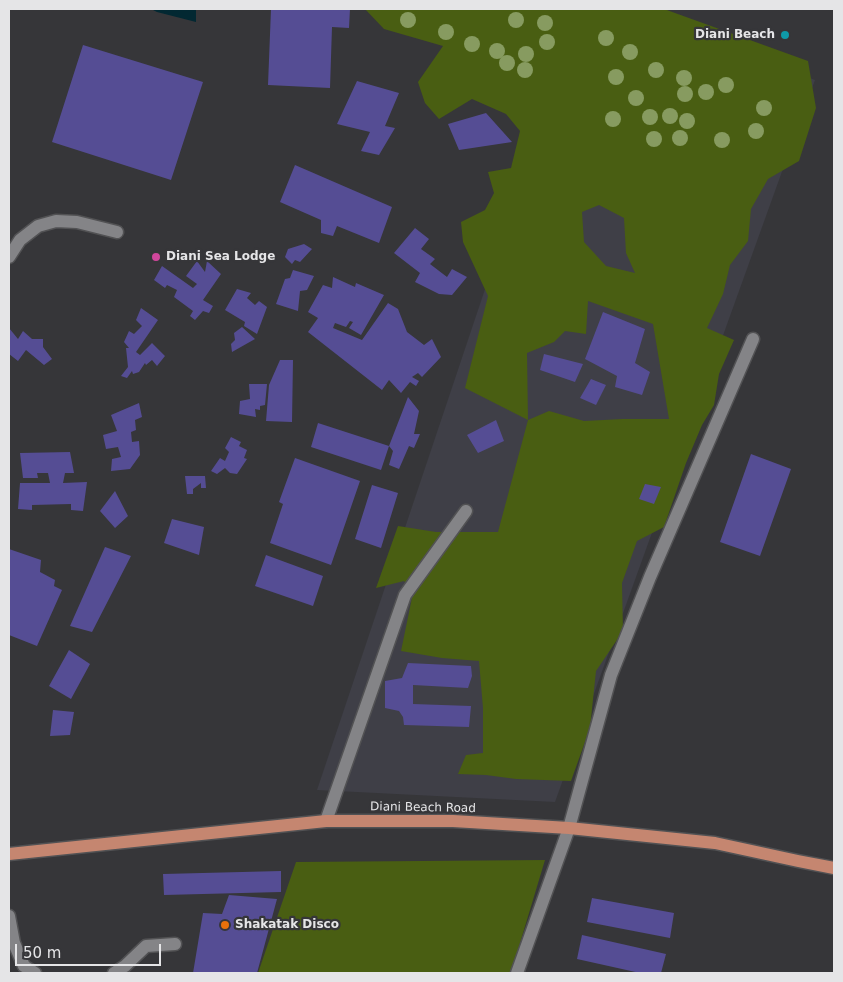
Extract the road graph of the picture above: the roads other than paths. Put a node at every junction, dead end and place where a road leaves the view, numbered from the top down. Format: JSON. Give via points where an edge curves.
{"nodes":[{"id":1,"x":117,"y":232,"type":"dead end"},
{"id":2,"x":9,"y":257,"type":"edge"},
{"id":3,"x":753,"y":340,"type":"dead end"},
{"id":4,"x":466,"y":511,"type":"dead end"},
{"id":5,"x":326,"y":820,"type":"junction"},
{"id":6,"x":569,"y":828,"type":"junction"},
{"id":7,"x":9,"y":854,"type":"edge"},
{"id":8,"x":834,"y":868,"type":"edge"},
{"id":9,"x":9,"y":916,"type":"edge"},
{"id":10,"x":175,"y":944,"type":"dead end"},
{"id":11,"x":35,"y":973,"type":"edge"},
{"id":12,"x":114,"y":973,"type":"edge"},
{"id":13,"x":517,"y":973,"type":"edge"}],
"edges":[{"from":1,"to":2,"type":"lane","via":[[77,222],[56,221],[38,226],[20,240]]},
{"from":3,"to":6,"type":"lane","via":[[610,675]]},
{"from":4,"to":5,"type":"lane","via":[[405,595]]},
{"from":5,"to":6,"type":"main road","name":"Diani Beach Road","via":[[453,821]]},
{"from":5,"to":7,"type":"main road","name":"Diani Beach Road"},
{"from":6,"to":8,"type":"main road","name":"Diani Beach Road","via":[[715,843]]},
{"from":6,"to":13,"type":"lane"},
{"from":9,"to":11,"type":"lane","via":[[14,943],[24,966]]},
{"from":10,"to":12,"type":"lane","via":[[146,946]]}]}
